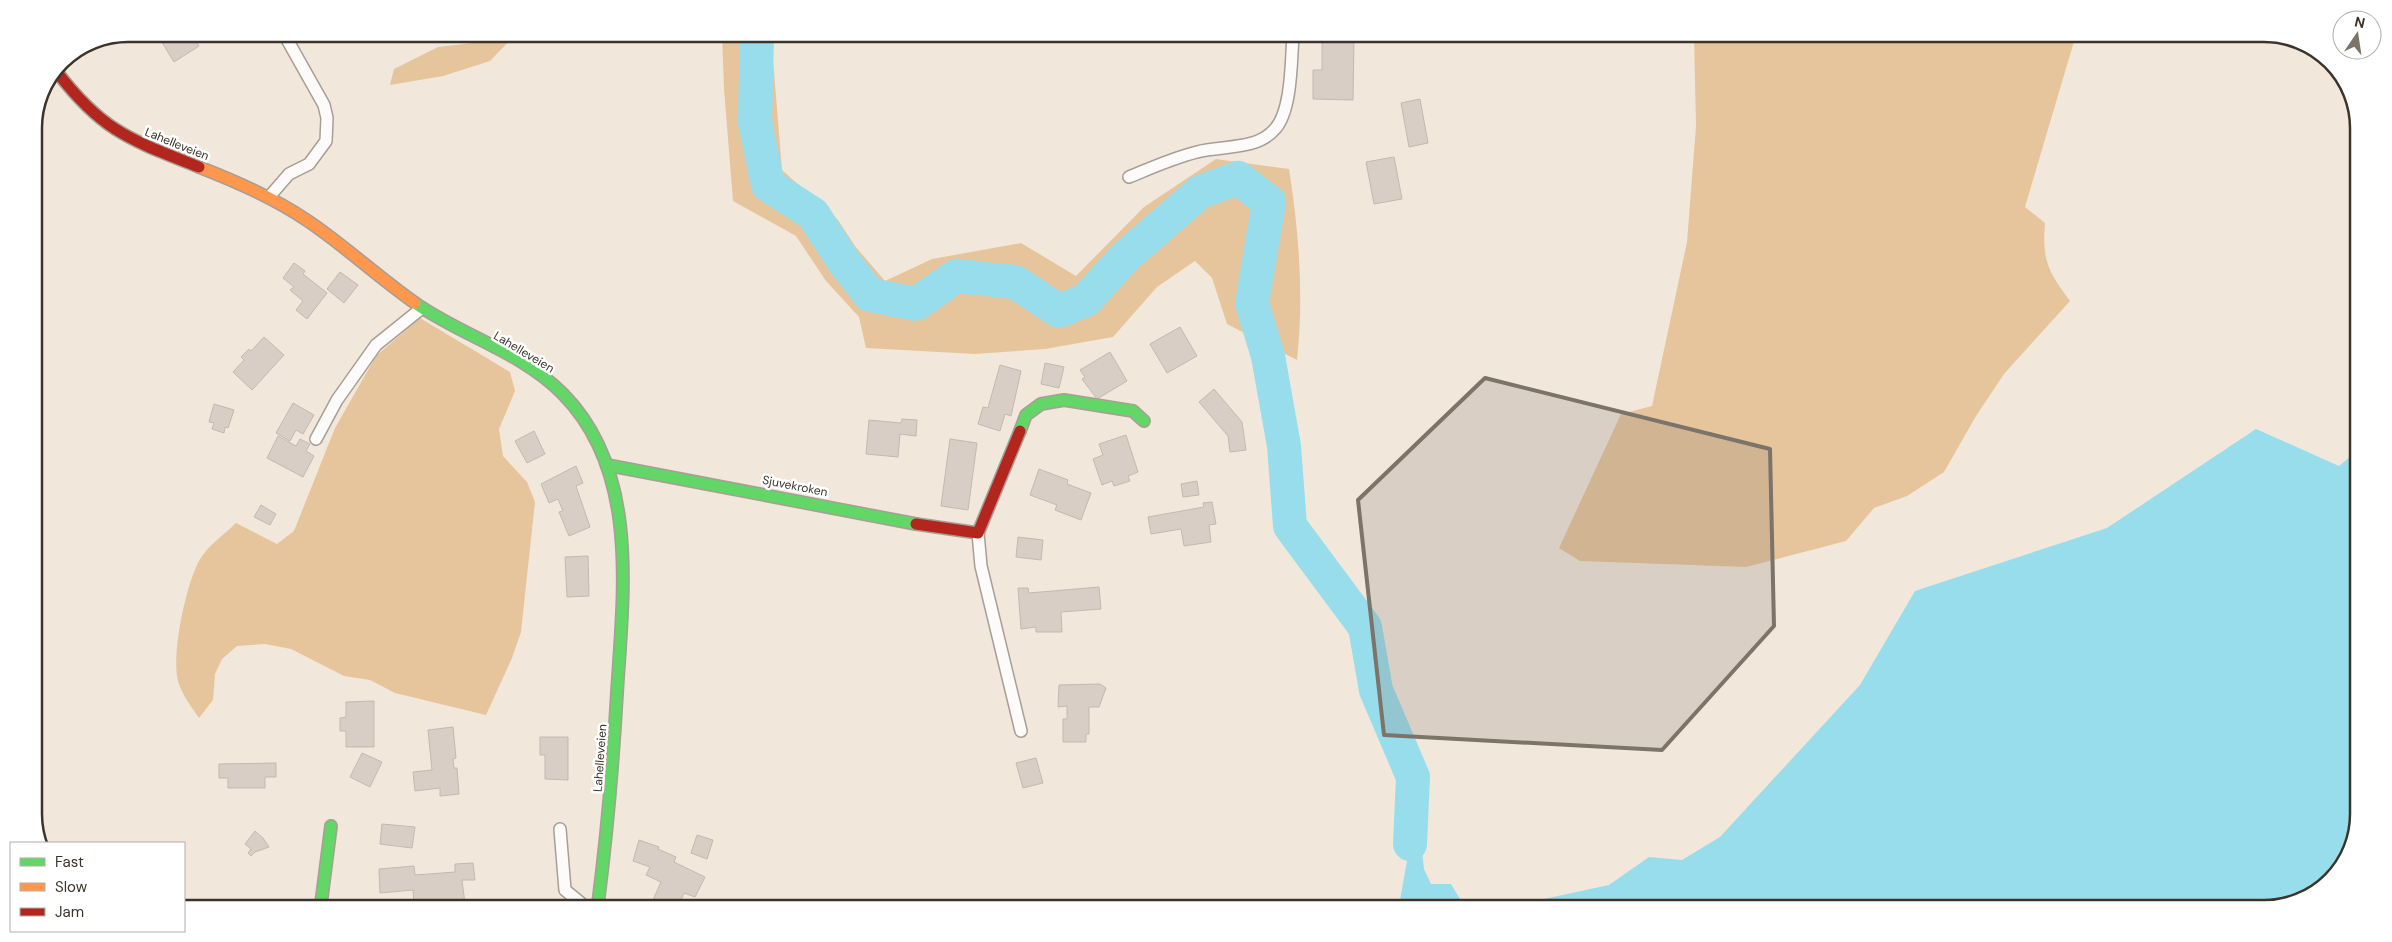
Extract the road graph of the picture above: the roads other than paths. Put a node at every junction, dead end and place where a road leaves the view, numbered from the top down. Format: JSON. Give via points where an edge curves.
{"nodes":[{"id":1,"x":289,"y":42,"type":"edge"},
{"id":2,"x":1292,"y":42,"type":"edge"},
{"id":3,"x":61,"y":77,"type":"edge"},
{"id":4,"x":1129,"y":177,"type":"dead end"},
{"id":5,"x":268,"y":197,"type":"junction"},
{"id":6,"x":422,"y":308,"type":"junction"},
{"id":7,"x":1144,"y":422,"type":"dead end"},
{"id":8,"x":316,"y":439,"type":"dead end"},
{"id":9,"x":606,"y":466,"type":"junction"},
{"id":10,"x":978,"y":533,"type":"junction"},
{"id":11,"x":1021,"y":731,"type":"dead end"},
{"id":12,"x":331,"y":826,"type":"dead end"},
{"id":13,"x":560,"y":829,"type":"dead end"},
{"id":14,"x":322,"y":899,"type":"edge"},
{"id":15,"x":576,"y":899,"type":"edge"},
{"id":16,"x":599,"y":899,"type":"edge"}],
"edges":[{"from":1,"to":5,"type":"lane","via":[[324,105],[326,141],[309,164],[290,174]]},
{"from":2,"to":4,"type":"lane","via":[[1284,110],[1276,128],[1268,136],[1247,144],[1197,152]]},
{"from":3,"to":5,"type":"street","name":"Lahelleveien","via":[[82,104],[112,130],[142,146]]},
{"from":5,"to":6,"type":"street","name":"Lahelleveien","via":[[314,224]]},
{"from":6,"to":8,"type":"lane","via":[[376,345],[337,400]]},
{"from":6,"to":9,"type":"street","name":"Lahelleveien","via":[[539,374],[562,393],[595,435]]},
{"from":7,"to":10,"type":"street","via":[[1133,411],[1064,400],[1040,404],[1026,415]]},
{"from":9,"to":10,"type":"street","name":"Sjuvekroken"},
{"from":9,"to":16,"type":"street","name":"Lahelleveien","via":[[622,537],[622,604],[614,758]]},
{"from":10,"to":11,"type":"lane","via":[[981,566]]},
{"from":12,"to":14,"type":"street"},
{"from":13,"to":15,"type":"lane","via":[[565,890]]}]}
